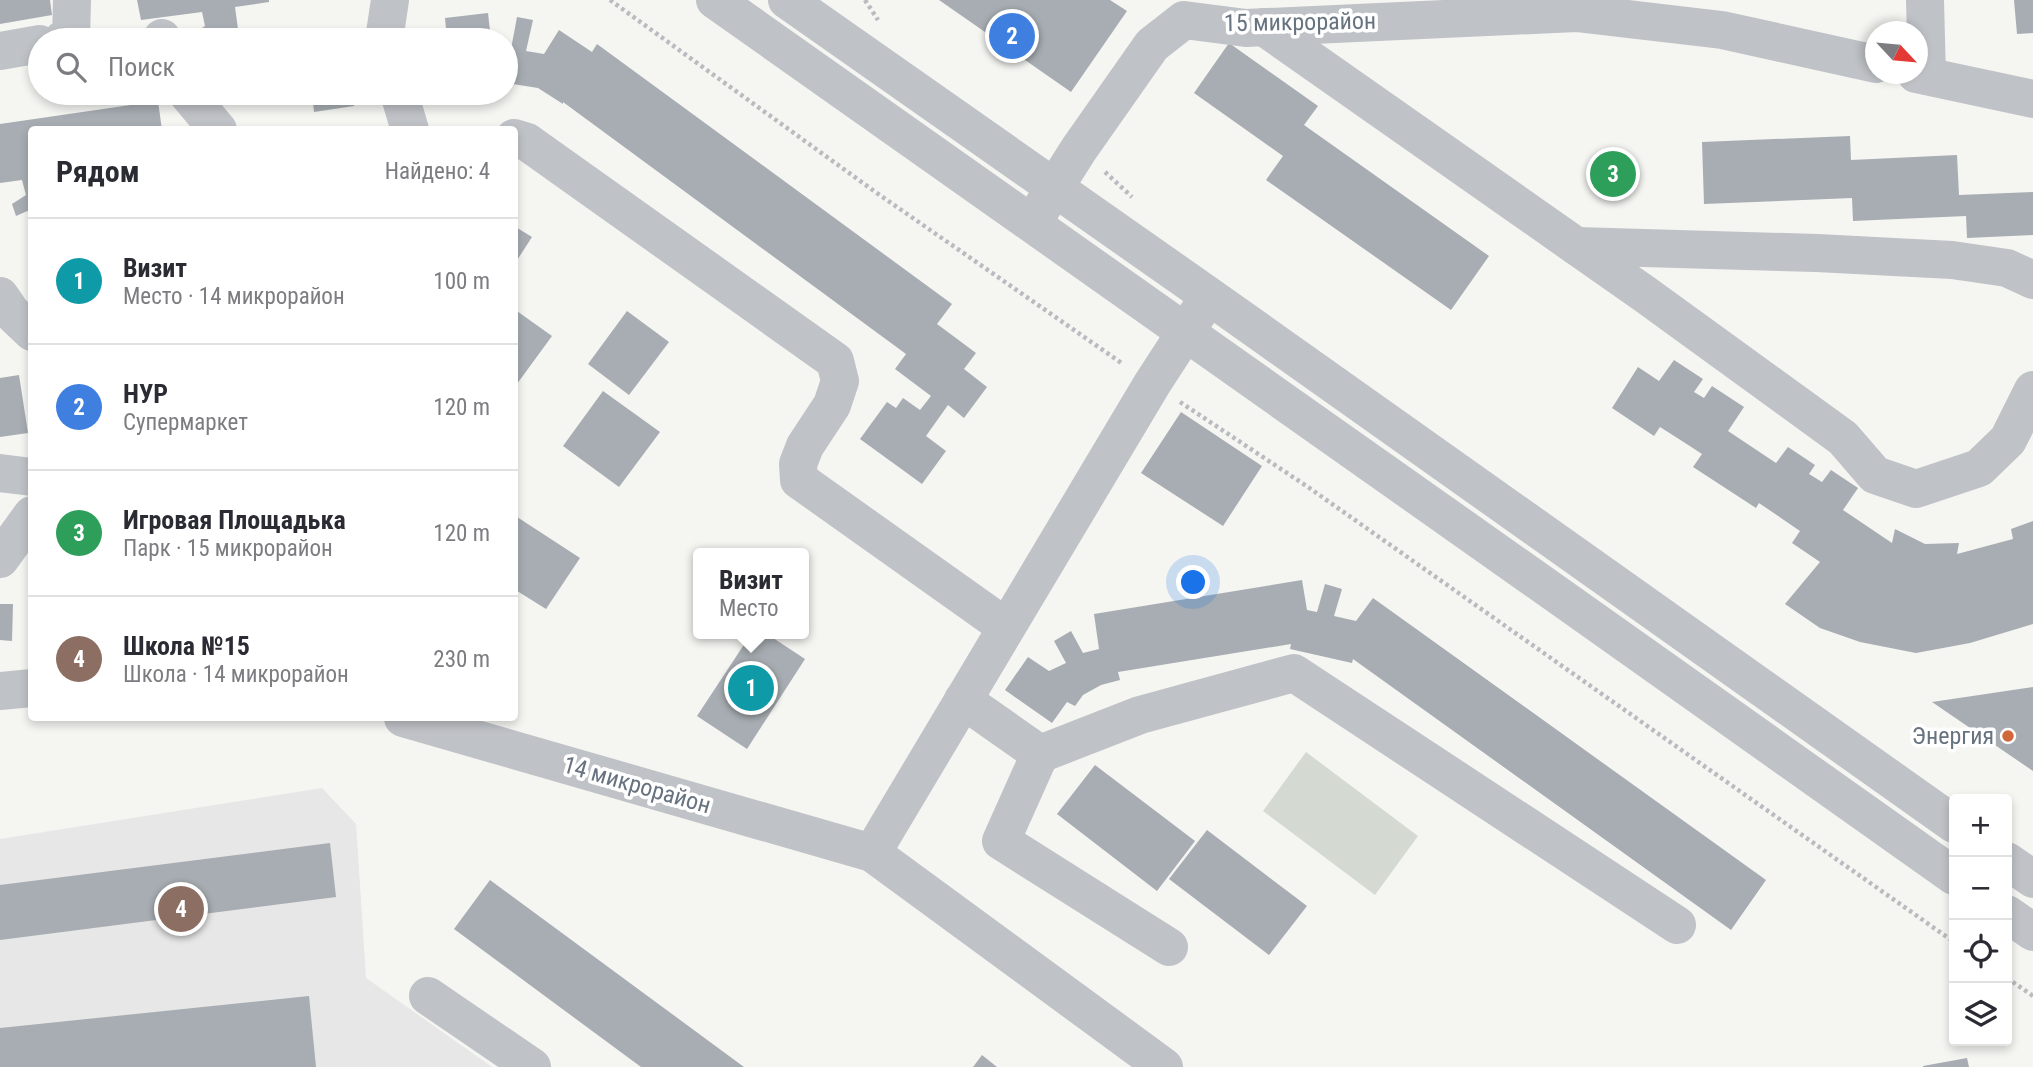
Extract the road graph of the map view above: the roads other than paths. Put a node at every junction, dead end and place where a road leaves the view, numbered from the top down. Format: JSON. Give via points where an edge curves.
{"nodes":[{"id":1,"x":72,"y":0,"type":"edge"},
{"id":2,"x":390,"y":0,"type":"edge"},
{"id":3,"x":715,"y":0,"type":"edge"},
{"id":4,"x":787,"y":0,"type":"edge"},
{"id":5,"x":1925,"y":0,"type":"edge"},
{"id":6,"x":1615,"y":9,"type":"edge"},
{"id":7,"x":1724,"y":15,"type":"edge"},
{"id":8,"x":1924,"y":21,"type":"edge"},
{"id":9,"x":1264,"y":27,"type":"junction"},
{"id":10,"x":71,"y":28,"type":"edge"},
{"id":11,"x":386,"y":28,"type":"edge"},
{"id":12,"x":28,"y":46,"type":"edge"},
{"id":13,"x":0,"y":51,"type":"edge"},
{"id":14,"x":1865,"y":61,"type":"edge"},
{"id":15,"x":1928,"y":76,"type":"edge"},
{"id":16,"x":2033,"y":99,"type":"edge"},
{"id":17,"x":197,"y":105,"type":"edge"},
{"id":18,"x":403,"y":105,"type":"edge"},
{"id":19,"x":215,"y":126,"type":"edge"},
{"id":20,"x":409,"y":126,"type":"edge"},
{"id":21,"x":518,"y":139,"type":"edge"},
{"id":22,"x":1056,"y":188,"type":"junction"},
{"id":23,"x":1032,"y":222,"type":"junction"},
{"id":24,"x":1576,"y":246,"type":"junction"},
{"id":25,"x":2033,"y":280,"type":"edge"},
{"id":26,"x":1209,"y":296,"type":"junction"},
{"id":27,"x":1186,"y":332,"type":"junction"},
{"id":28,"x":2033,"y":390,"type":"edge"},
{"id":29,"x":0,"y":473,"type":"edge"},
{"id":30,"x":28,"y":476,"type":"edge"},
{"id":31,"x":28,"y":520,"type":"edge"},
{"id":32,"x":0,"y":559,"type":"edge"},
{"id":33,"x":1006,"y":627,"type":"junction"},
{"id":34,"x":28,"y":688,"type":"edge"},
{"id":35,"x":0,"y":691,"type":"edge"},
{"id":36,"x":963,"y":700,"type":"junction"},
{"id":37,"x":412,"y":721,"type":"edge"},
{"id":38,"x":1040,"y":754,"type":"junction"},
{"id":39,"x":1949,"y":820,"type":"edge"},
{"id":40,"x":872,"y":853,"type":"junction"},
{"id":41,"x":2012,"y":864,"type":"edge"},
{"id":42,"x":1949,"y":872,"type":"edge"},
{"id":43,"x":2033,"y":879,"type":"edge"},
{"id":44,"x":2012,"y":917,"type":"edge"},
{"id":45,"x":1677,"y":925,"type":"dead end"},
{"id":46,"x":2033,"y":932,"type":"edge"},
{"id":47,"x":1169,"y":947,"type":"dead end"},
{"id":48,"x":428,"y":996,"type":"dead end"},
{"id":49,"x":532,"y":1067,"type":"edge"},
{"id":50,"x":1164,"y":1067,"type":"edge"}],
"edges":[{"from":1,"to":10,"type":"street"},
{"from":2,"to":11,"type":"street"},
{"from":3,"to":23,"type":"street"},
{"from":4,"to":22,"type":"street"},
{"from":5,"to":8,"type":"street"},
{"from":6,"to":7,"type":"street","name":"15 микрорайон"},
{"from":6,"to":9,"type":"street","name":"15 микрорайон"},
{"from":7,"to":14,"type":"street","name":"15 микрорайон"},
{"from":9,"to":22,"type":"street","name":"15 микрорайон","via":[[1184,20],[1152,45]]},
{"from":9,"to":24,"type":"street"},
{"from":12,"to":13,"type":"street"},
{"from":15,"to":16,"type":"street"},
{"from":17,"to":19,"type":"street"},
{"from":18,"to":20,"type":"street"},
{"from":21,"to":33,"type":"street","via":[[835,361],[840,381],[832,405],[805,446],[798,464],[799,480]]},
{"from":22,"to":23,"type":"street","name":"15 микрорайон"},
{"from":22,"to":26,"type":"street"},
{"from":23,"to":27,"type":"street"},
{"from":24,"to":25,"type":"street","via":[[1952,260],[2007,268]]},
{"from":24,"to":28,"type":"street","via":[[1843,438],[1875,475],[1916,489],[1979,468],[2008,440]]},
{"from":26,"to":27,"type":"street"},
{"from":26,"to":39,"type":"street"},
{"from":27,"to":33,"type":"street"},
{"from":27,"to":42,"type":"street"},
{"from":29,"to":30,"type":"street"},
{"from":31,"to":32,"type":"street"},
{"from":33,"to":36,"type":"street"},
{"from":34,"to":35,"type":"street"},
{"from":36,"to":38,"type":"street"},
{"from":36,"to":40,"type":"street"},
{"from":37,"to":40,"type":"street","name":"14 микрорайон"},
{"from":38,"to":45,"type":"street","via":[[1140,715],[1294,673]]},
{"from":38,"to":47,"type":"street","via":[[1001,841]]},
{"from":40,"to":50,"type":"street"},
{"from":41,"to":43,"type":"street"},
{"from":44,"to":46,"type":"street"},
{"from":48,"to":49,"type":"street"}]}
